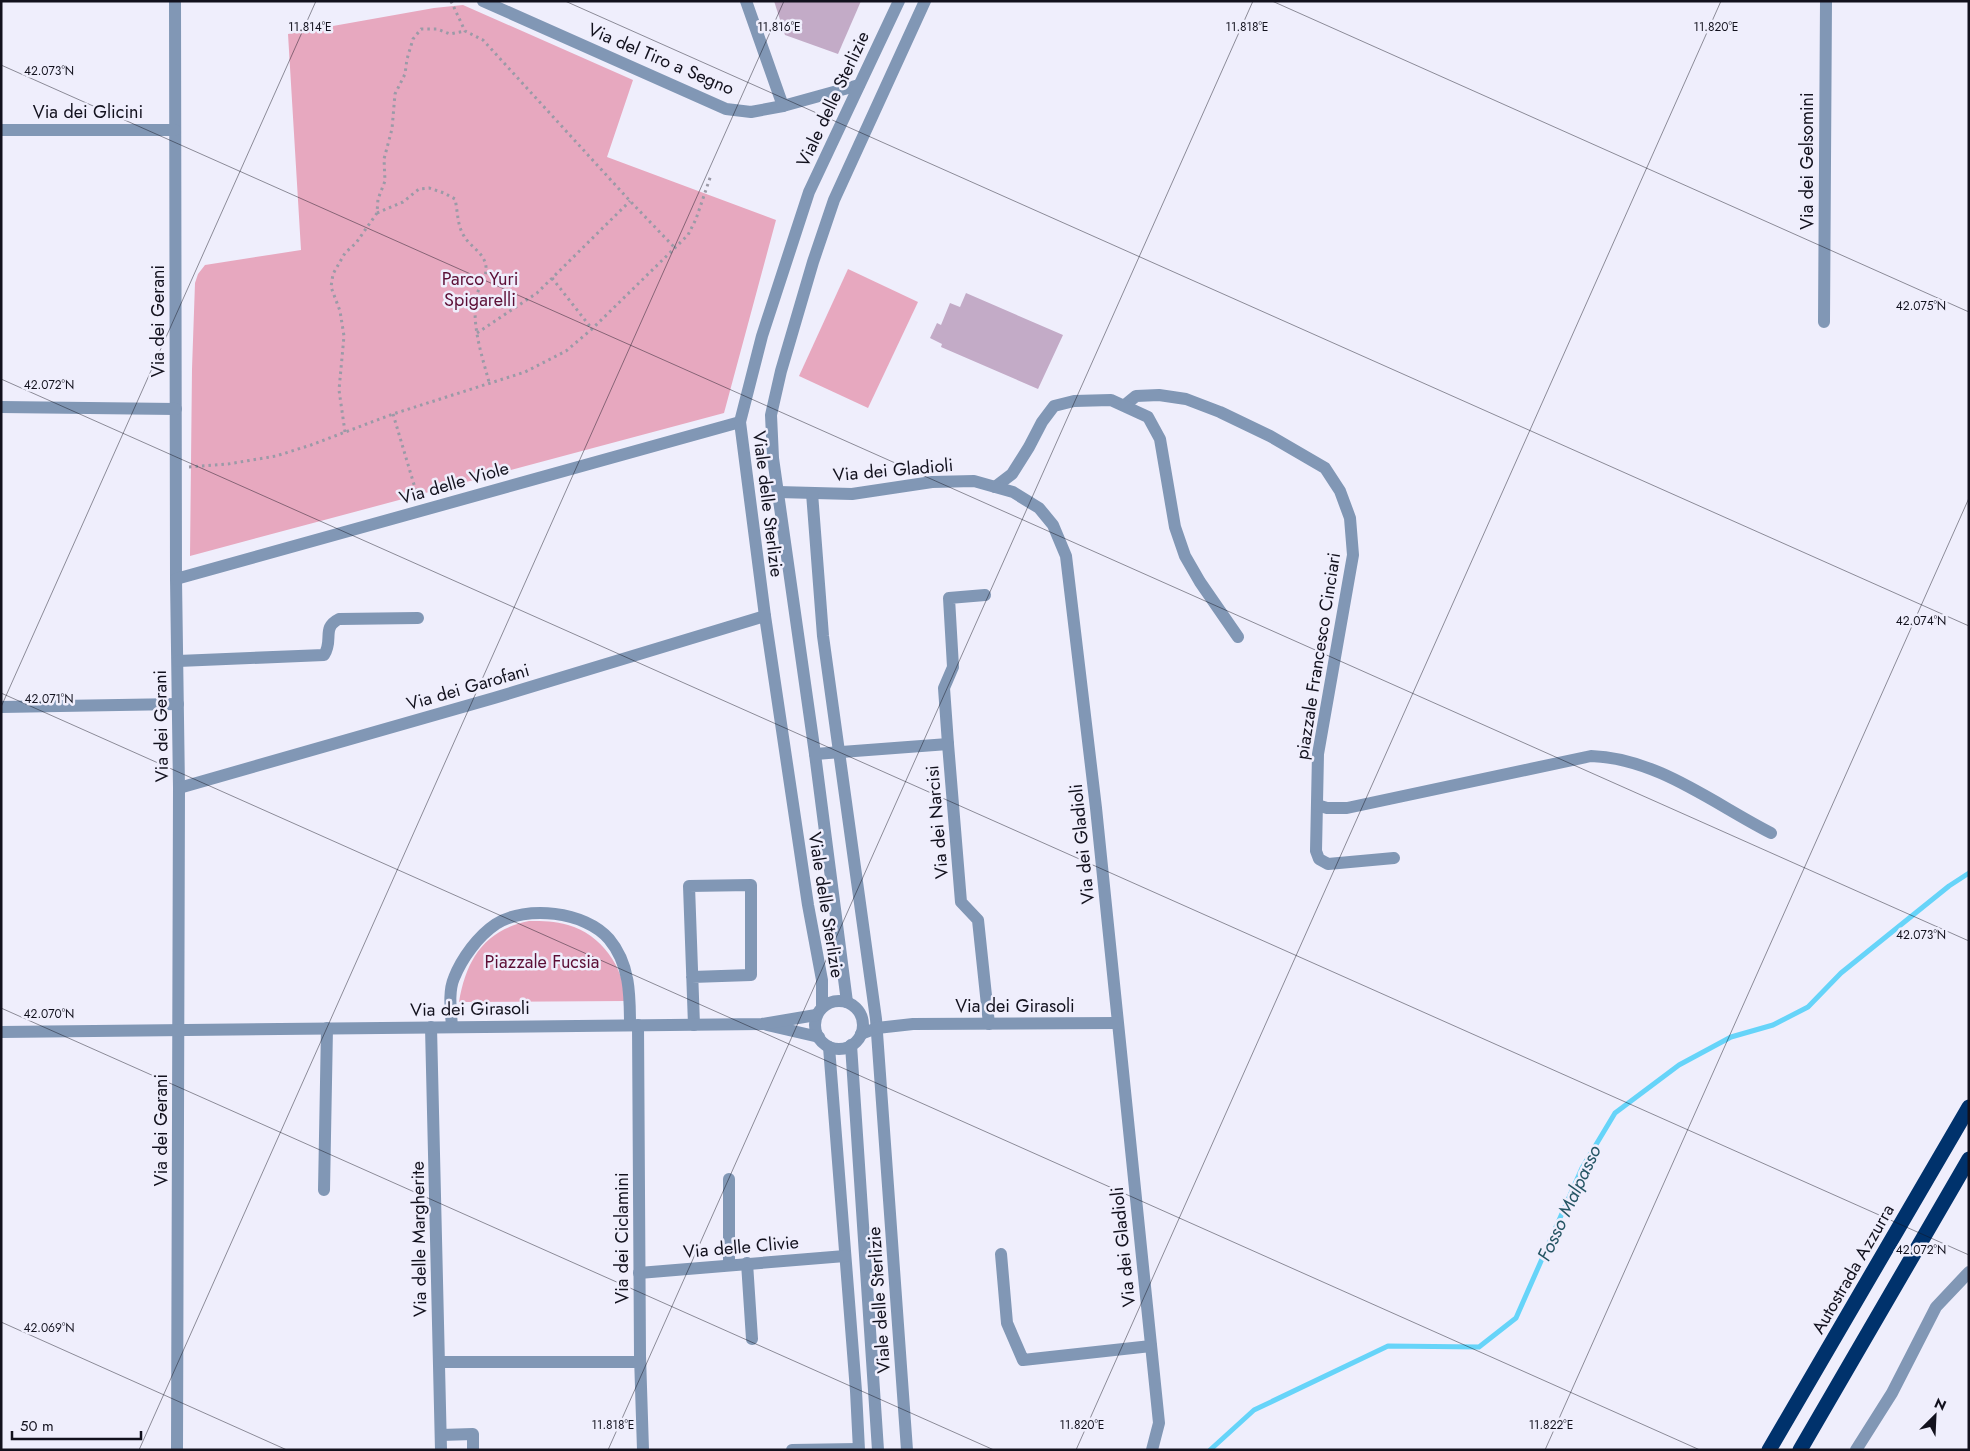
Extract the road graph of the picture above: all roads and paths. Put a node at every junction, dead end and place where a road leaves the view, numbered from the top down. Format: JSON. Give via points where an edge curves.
{"nodes":[{"id":1,"x":175,"y":1,"type":"edge"},
{"id":2,"x":451,"y":1,"type":"edge"},
{"id":3,"x":483,"y":1,"type":"edge"},
{"id":4,"x":746,"y":1,"type":"edge"},
{"id":5,"x":899,"y":1,"type":"edge"},
{"id":6,"x":925,"y":1,"type":"edge"},
{"id":7,"x":1826,"y":1,"type":"edge"},
{"id":8,"x":465,"y":31,"type":"junction"},
{"id":9,"x":859,"y":84,"type":"junction"},
{"id":10,"x":783,"y":106,"type":"junction"},
{"id":11,"x":1,"y":130,"type":"edge"},
{"id":12,"x":175,"y":130,"type":"junction"},
{"id":13,"x":711,"y":175,"type":"dead end"},
{"id":14,"x":630,"y":201,"type":"junction"},
{"id":15,"x":377,"y":213,"type":"junction"},
{"id":16,"x":675,"y":248,"type":"junction"},
{"id":17,"x":552,"y":278,"type":"junction"},
{"id":18,"x":1824,"y":322,"type":"dead end"},
{"id":19,"x":592,"y":329,"type":"junction"},
{"id":20,"x":477,"y":333,"type":"junction"},
{"id":21,"x":489,"y":382,"type":"junction"},
{"id":22,"x":1125,"y":405,"type":"junction"},
{"id":23,"x":1,"y":408,"type":"edge"},
{"id":24,"x":176,"y":409,"type":"junction"},
{"id":25,"x":393,"y":414,"type":"junction"},
{"id":26,"x":740,"y":422,"type":"junction"},
{"id":27,"x":345,"y":432,"type":"junction"},
{"id":28,"x":176,"y":468,"type":"junction"},
{"id":29,"x":995,"y":487,"type":"junction"},
{"id":30,"x":778,"y":492,"type":"junction"},
{"id":31,"x":812,"y":493,"type":"junction"},
{"id":32,"x":422,"y":510,"type":"junction"},
{"id":33,"x":176,"y":579,"type":"junction"},
{"id":34,"x":985,"y":595,"type":"dead end"},
{"id":35,"x":765,"y":616,"type":"junction"},
{"id":36,"x":418,"y":618,"type":"dead end"},
{"id":37,"x":1238,"y":637,"type":"dead end"},
{"id":38,"x":178,"y":661,"type":"junction"},
{"id":39,"x":178,"y":704,"type":"junction"},
{"id":40,"x":1,"y":707,"type":"edge"},
{"id":41,"x":948,"y":744,"type":"junction"},
{"id":42,"x":839,"y":752,"type":"junction"},
{"id":43,"x":816,"y":754,"type":"junction"},
{"id":44,"x":179,"y":788,"type":"junction"},
{"id":45,"x":1317,"y":805,"type":"junction"},
{"id":46,"x":1771,"y":833,"type":"dead end"},
{"id":47,"x":1394,"y":858,"type":"dead end"},
{"id":48,"x":692,"y":976,"type":"junction"},
{"id":49,"x":847,"y":1002,"type":"junction"},
{"id":50,"x":819,"y":1011,"type":"junction"},
{"id":51,"x":860,"y":1014,"type":"junction"},
{"id":52,"x":1117,"y":1023,"type":"junction"},
{"id":53,"x":762,"y":1024,"type":"junction"},
{"id":54,"x":877,"y":1024,"type":"junction"},
{"id":55,"x":989,"y":1024,"type":"junction"},
{"id":56,"x":634,"y":1025,"type":"junction"},
{"id":57,"x":694,"y":1025,"type":"junction"},
{"id":58,"x":431,"y":1027,"type":"junction"},
{"id":59,"x":452,"y":1027,"type":"junction"},
{"id":60,"x":326,"y":1028,"type":"junction"},
{"id":61,"x":179,"y":1030,"type":"junction"},
{"id":62,"x":1,"y":1032,"type":"edge"},
{"id":63,"x":861,"y":1034,"type":"junction"},
{"id":64,"x":818,"y":1038,"type":"junction"},
{"id":65,"x":851,"y":1045,"type":"junction"},
{"id":66,"x":829,"y":1047,"type":"junction"},
{"id":67,"x":1969,"y":1107,"type":"edge"},
{"id":68,"x":1969,"y":1159,"type":"edge"},
{"id":69,"x":729,"y":1179,"type":"dead end"},
{"id":70,"x":324,"y":1190,"type":"dead end"},
{"id":71,"x":1001,"y":1254,"type":"dead end"},
{"id":72,"x":845,"y":1256,"type":"junction"},
{"id":73,"x":747,"y":1263,"type":"junction"},
{"id":74,"x":729,"y":1264,"type":"junction"},
{"id":75,"x":1969,"y":1272,"type":"edge"},
{"id":76,"x":639,"y":1273,"type":"junction"},
{"id":77,"x":752,"y":1339,"type":"dead end"},
{"id":78,"x":1151,"y":1346,"type":"junction"},
{"id":79,"x":440,"y":1362,"type":"junction"},
{"id":80,"x":640,"y":1362,"type":"junction"},
{"id":81,"x":441,"y":1435,"type":"junction"},
{"id":82,"x":858,"y":1449,"type":"edge"},
{"id":83,"x":177,"y":1450,"type":"edge"},
{"id":84,"x":441,"y":1450,"type":"edge"},
{"id":85,"x":473,"y":1450,"type":"edge"},
{"id":86,"x":643,"y":1450,"type":"edge"},
{"id":87,"x":792,"y":1450,"type":"edge"},
{"id":88,"x":878,"y":1450,"type":"edge"},
{"id":89,"x":907,"y":1450,"type":"edge"},
{"id":90,"x":1152,"y":1450,"type":"edge"},
{"id":91,"x":1769,"y":1450,"type":"edge"},
{"id":92,"x":1800,"y":1450,"type":"edge"},
{"id":93,"x":1856,"y":1450,"type":"edge"}],
"edges":[{"from":1,"to":12,"type":"street","name":"Via dei Gerani"},
{"from":2,"to":8,"type":"path"},
{"from":3,"to":10,"type":"street","name":"Via del Tiro a Segno","via":[[726,108],[751,112]]},
{"from":4,"to":10,"type":"street"},
{"from":5,"to":9,"type":"street","name":"Viale delle Sterlizie"},
{"from":6,"to":30,"type":"street","name":"Viale delle Sterlizie","via":[[834,200],[810,271],[771,415]]},
{"from":7,"to":18,"type":"street","name":"Via dei Gelsomini"},
{"from":8,"to":14,"type":"path","via":[[483,40]]},
{"from":8,"to":15,"type":"path","via":[[450,34],[437,29],[420,29],[413,39],[405,74],[395,94],[392,129],[384,159],[385,181]]},
{"from":9,"to":10,"type":"street","name":"Via del Tiro a Segno"},
{"from":9,"to":26,"type":"street","name":"Viale delle Sterlizie","via":[[806,199],[762,336]]},
{"from":11,"to":12,"type":"street","name":"Via dei Glicini"},
{"from":12,"to":24,"type":"street","name":"Via dei Gerani"},
{"from":13,"to":16,"type":"path","via":[[696,219],[688,235]]},
{"from":14,"to":16,"type":"path"},
{"from":14,"to":17,"type":"path"},
{"from":15,"to":20,"type":"path","via":[[403,202],[419,189],[429,188],[455,199],[459,226],[465,238],[479,251],[486,266],[484,282],[476,297]]},
{"from":15,"to":27,"type":"path","via":[[345,253],[333,274],[331,288],[340,311],[344,336],[339,390]]},
{"from":16,"to":19,"type":"path"},
{"from":17,"to":19,"type":"path"},
{"from":17,"to":20,"type":"path","via":[[537,293]]},
{"from":19,"to":21,"type":"path","via":[[566,351],[524,372]]},
{"from":20,"to":21,"type":"path"},
{"from":21,"to":25,"type":"path"},
{"from":22,"to":29,"type":"street","via":[[1111,400],[1074,401],[1054,406],[1012,474]]},
{"from":22,"to":37,"type":"street","via":[[1148,417],[1160,439],[1175,527],[1185,556]]},
{"from":22,"to":45,"type":"street","name":"piazzale Francesco Cinciari","via":[[1136,396],[1159,395],[1186,399],[1220,412],[1270,436],[1324,468],[1340,491],[1350,518],[1353,555],[1318,754]]},
{"from":23,"to":24,"type":"street"},
{"from":24,"to":28,"type":"street","name":"Via dei Gerani"},
{"from":25,"to":27,"type":"path"},
{"from":25,"to":32,"type":"path"},
{"from":26,"to":32,"type":"street","name":"Via delle Viole"},
{"from":26,"to":35,"type":"street","name":"Viale delle Sterlizie"},
{"from":27,"to":28,"type":"path","via":[[276,456]]},
{"from":28,"to":33,"type":"street","name":"Via dei Gerani"},
{"from":29,"to":31,"type":"street","name":"Via dei Gladioli","via":[[974,482],[932,482],[852,494]]},
{"from":29,"to":52,"type":"street","name":"Via dei Gladioli","via":[[1013,492],[1038,508],[1054,524],[1066,556]]},
{"from":30,"to":31,"type":"street","name":"Via dei Gladioli"},
{"from":30,"to":43,"type":"street","name":"Viale delle Sterlizie"},
{"from":31,"to":42,"type":"street","name":"Viale delle Sterlizie","via":[[822,636]]},
{"from":32,"to":33,"type":"street","name":"Via delle Viole"},
{"from":33,"to":38,"type":"street","name":"Via dei Gerani"},
{"from":34,"to":41,"type":"street","via":[[949,598],[953,667],[944,688]]},
{"from":35,"to":44,"type":"street","name":"Via dei Garofani"},
{"from":35,"to":50,"type":"street","name":"Viale delle Sterlizie","via":[[822,980]]},
{"from":36,"to":38,"type":"street","via":[[339,619],[329,628],[328,650],[324,655]]},
{"from":38,"to":39,"type":"street","name":"Via dei Gerani"},
{"from":39,"to":40,"type":"street"},
{"from":39,"to":44,"type":"street","name":"Via dei Gerani"},
{"from":41,"to":42,"type":"street","name":"Via dei Narcisi"},
{"from":41,"to":55,"type":"street","name":"Via dei Narcisi","via":[[961,902],[978,920]]},
{"from":42,"to":43,"type":"street","name":"Via dei Narcisi"},
{"from":42,"to":54,"type":"street","name":"Viale delle Sterlizie"},
{"from":43,"to":49,"type":"street","name":"Viale delle Sterlizie"},
{"from":44,"to":61,"type":"street","name":"Via dei Gerani"},
{"from":45,"to":46,"type":"street","via":[[1347,808],[1591,756],[1612,756],[1673,779]]},
{"from":45,"to":47,"type":"street","name":"piazzale Francesco Cinciari","via":[[1315,833],[1319,859],[1328,864]]},
{"from":48,"to":48,"type":"street","via":[[689,886],[751,886],[750,976]]},
{"from":48,"to":57,"type":"street"},
{"from":49,"to":50,"type":"street","via":[[829,1002]]},
{"from":49,"to":51,"type":"street"},
{"from":50,"to":53,"type":"street","name":"Via dei Girasoli"},
{"from":50,"to":64,"type":"street","via":[[814,1024]]},
{"from":51,"to":54,"type":"street","name":"Via dei Girasoli"},
{"from":51,"to":63,"type":"street"},
{"from":52,"to":55,"type":"street","name":"Via dei Girasoli"},
{"from":52,"to":78,"type":"street","name":"Via dei Gladioli"},
{"from":53,"to":57,"type":"street","name":"Via dei Girasoli"},
{"from":53,"to":64,"type":"street","name":"Via dei Girasoli"},
{"from":54,"to":55,"type":"street","name":"Via dei Girasoli"},
{"from":54,"to":63,"type":"street","name":"Via dei Girasoli"},
{"from":54,"to":89,"type":"street","name":"Viale delle Sterlizie"},
{"from":56,"to":57,"type":"street","name":"Via dei Girasoli"},
{"from":56,"to":59,"type":"street","name":"Via dei Girasoli"},
{"from":56,"to":59,"type":"street","via":[[625,968],[608,938],[586,922],[565,915],[543,913],[519,914],[496,924],[479,940],[453,979],[450,998]]},
{"from":56,"to":76,"type":"street","name":"Via dei Ciclamini"},
{"from":58,"to":59,"type":"street","name":"Via dei Girasoli"},
{"from":58,"to":60,"type":"street","name":"Via dei Girasoli"},
{"from":58,"to":79,"type":"street","name":"Via delle Margherite"},
{"from":60,"to":61,"type":"street","name":"Via dei Girasoli"},
{"from":60,"to":70,"type":"street"},
{"from":61,"to":62,"type":"street","name":"Via dei Girasoli"},
{"from":61,"to":83,"type":"street","name":"Via dei Gerani"},
{"from":63,"to":65,"type":"street"},
{"from":64,"to":66,"type":"street"},
{"from":65,"to":66,"type":"street","via":[[838,1049]]},
{"from":65,"to":88,"type":"street","name":"Viale delle Sterlizie"},
{"from":66,"to":72,"type":"street","name":"Viale delle Sterlizie"},
{"from":67,"to":91,"type":"highway","name":"Autostrada Azzurra"},
{"from":68,"to":92,"type":"highway"},
{"from":69,"to":74,"type":"street"},
{"from":71,"to":78,"type":"street","via":[[1007,1323],[1023,1360]]},
{"from":72,"to":73,"type":"street","name":"Via delle Clivie"},
{"from":72,"to":82,"type":"street","name":"Viale delle Sterlizie"},
{"from":73,"to":74,"type":"street","name":"Via delle Clivie"},
{"from":73,"to":77,"type":"street"},
{"from":74,"to":76,"type":"street","name":"Via delle Clivie"},
{"from":75,"to":93,"type":"street","via":[[1936,1307],[1892,1393]]},
{"from":76,"to":80,"type":"street","name":"Via dei Ciclamini"},
{"from":78,"to":90,"type":"street","name":"Via dei Gladioli","via":[[1159,1423]]},
{"from":79,"to":80,"type":"street"},
{"from":79,"to":81,"type":"street","name":"Via delle Margherite"},
{"from":80,"to":86,"type":"street","name":"Via dei Ciclamini"},
{"from":81,"to":84,"type":"street","name":"Via delle Margherite"},
{"from":81,"to":85,"type":"street","via":[[473,1434]]},
{"from":82,"to":87,"type":"street"}]}
